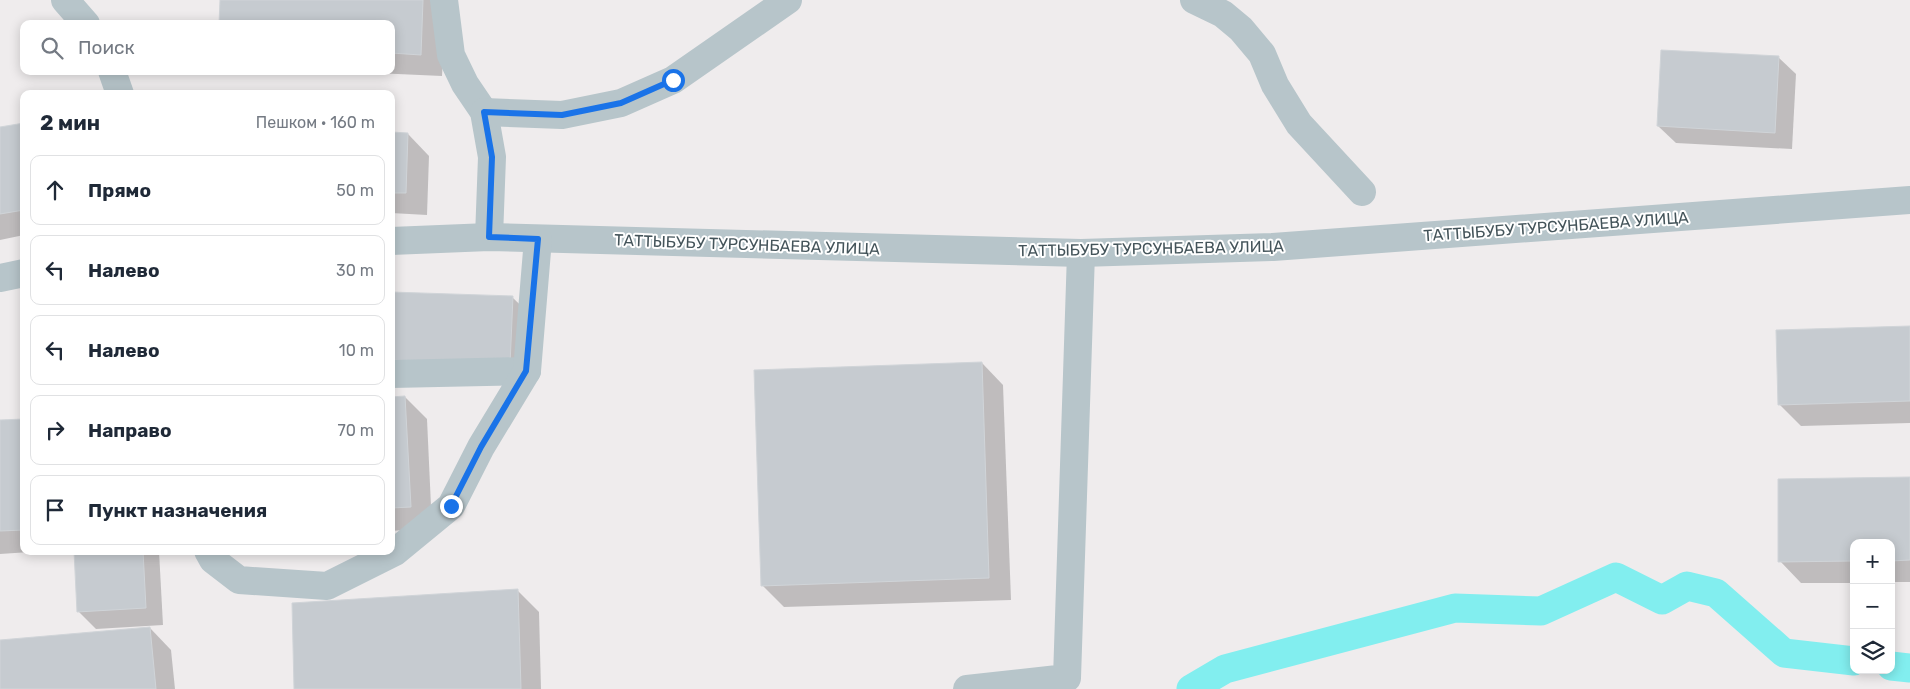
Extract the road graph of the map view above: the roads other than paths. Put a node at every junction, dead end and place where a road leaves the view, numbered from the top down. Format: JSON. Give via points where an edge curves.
{"nodes":[{"id":1,"x":65,"y":0,"type":"edge"},
{"id":2,"x":444,"y":0,"type":"edge"},
{"id":3,"x":788,"y":0,"type":"edge"},
{"id":4,"x":1194,"y":0,"type":"edge"},
{"id":5,"x":82,"y":20,"type":"edge"},
{"id":6,"x":113,"y":75,"type":"edge"},
{"id":7,"x":119,"y":90,"type":"edge"},
{"id":8,"x":484,"y":112,"type":"junction"},
{"id":9,"x":1362,"y":192,"type":"dead end"},
{"id":10,"x":1910,"y":200,"type":"edge"},
{"id":11,"x":489,"y":237,"type":"junction"},
{"id":12,"x":538,"y":239,"type":"junction"},
{"id":13,"x":395,"y":241,"type":"edge"},
{"id":14,"x":1081,"y":253,"type":"junction"},
{"id":15,"x":20,"y":274,"type":"edge"},
{"id":16,"x":0,"y":278,"type":"edge"},
{"id":17,"x":526,"y":371,"type":"junction"},
{"id":18,"x":395,"y":374,"type":"edge"},
{"id":19,"x":395,"y":552,"type":"edge"},
{"id":20,"x":211,"y":555,"type":"edge"},
{"id":21,"x":390,"y":555,"type":"edge"},
{"id":22,"x":1062,"y":684,"type":"edge"},
{"id":23,"x":967,"y":689,"type":"edge"}],
"edges":[{"from":1,"to":5,"type":"street"},
{"from":2,"to":8,"type":"street","via":[[450,55]]},
{"from":3,"to":8,"type":"street","via":[[673,80],[621,103],[562,115]]},
{"from":4,"to":9,"type":"street","via":[[1223,14],[1241,29],[1262,54],[1275,85],[1299,124]]},
{"from":6,"to":7,"type":"street"},
{"from":8,"to":11,"type":"street","via":[[492,157]]},
{"from":10,"to":14,"type":"street","name":"ТАТТЫБУБУ ТУРСУНБАЕВА УЛИЦА","via":[[1273,247]]},
{"from":11,"to":12,"type":"street","name":"ТАТТЫБУБУ ТУРСУНБАЕВА УЛИЦА"},
{"from":11,"to":13,"type":"street","name":"ТАТТЫБУБУ ТУРСУНБАЕВА УЛИЦА"},
{"from":12,"to":14,"type":"street","name":"ТАТТЫБУБУ ТУРСУНБАЕВА УЛИЦА"},
{"from":12,"to":17,"type":"street"},
{"from":14,"to":22,"type":"street"},
{"from":15,"to":16,"type":"street"},
{"from":17,"to":18,"type":"street"},
{"from":17,"to":19,"type":"street","via":[[451,506]]},
{"from":20,"to":21,"type":"street","via":[[239,580],[327,586]]},
{"from":22,"to":23,"type":"street"}]}
